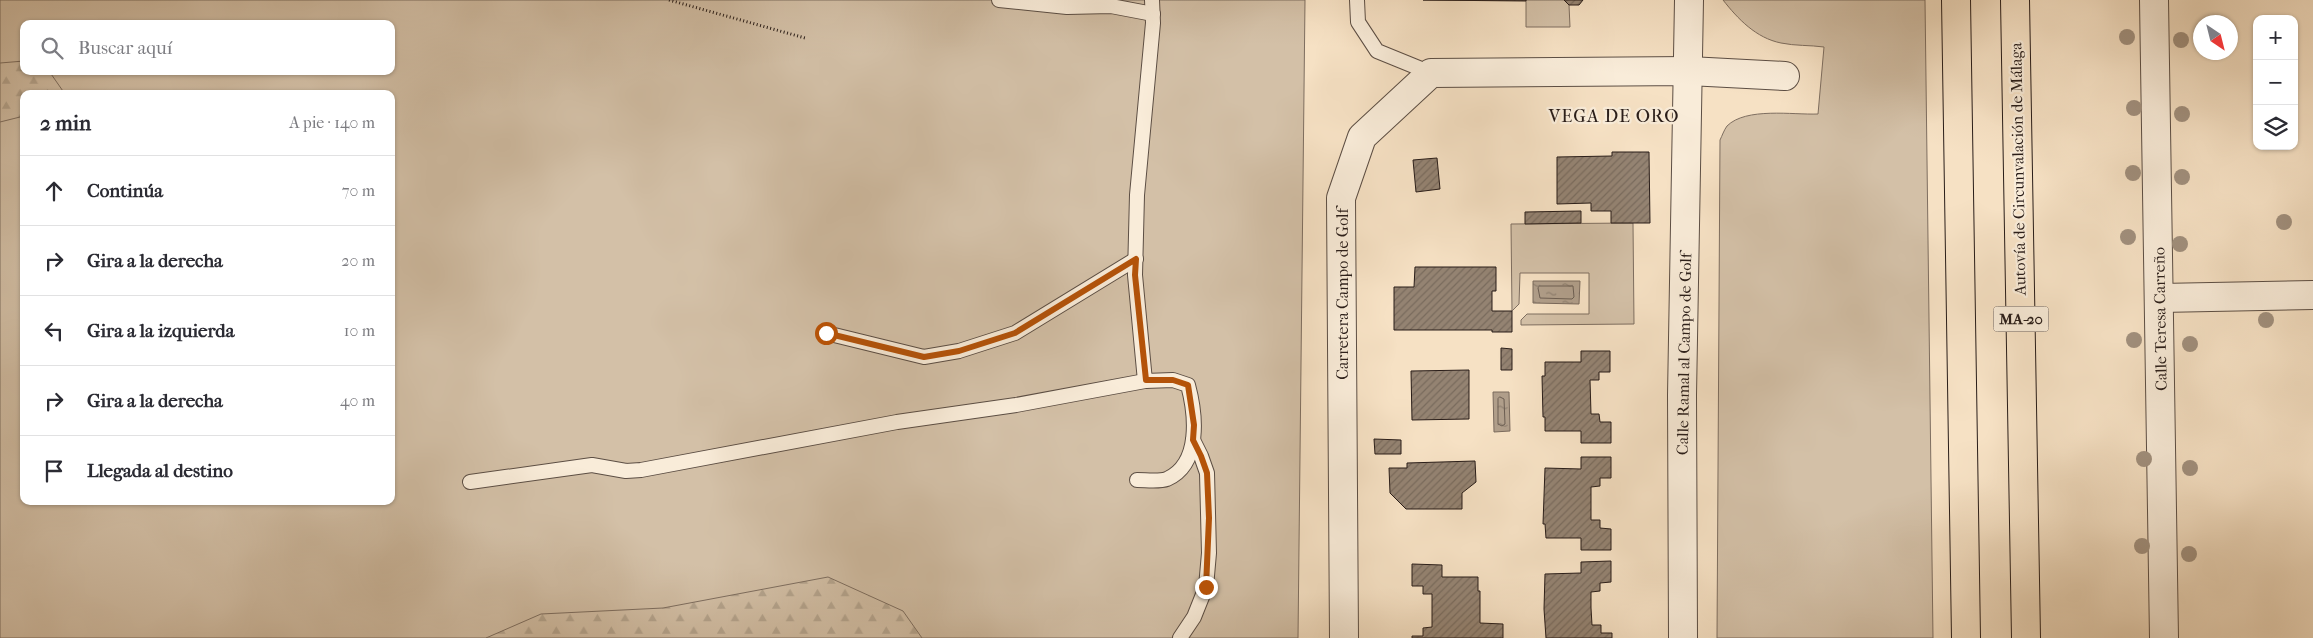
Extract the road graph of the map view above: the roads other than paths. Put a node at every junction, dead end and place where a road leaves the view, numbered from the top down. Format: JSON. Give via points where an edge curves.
{"nodes":[{"id":1,"x":999,"y":0,"type":"edge"},
{"id":2,"x":1143,"y":0,"type":"edge"},
{"id":3,"x":1152,"y":0,"type":"edge"},
{"id":4,"x":1357,"y":0,"type":"edge"},
{"id":5,"x":1689,"y":0,"type":"edge"},
{"id":6,"x":1956,"y":0,"type":"edge"},
{"id":7,"x":2015,"y":0,"type":"edge"},
{"id":8,"x":2154,"y":0,"type":"edge"},
{"id":9,"x":1123,"y":8,"type":"junction"},
{"id":10,"x":1153,"y":14,"type":"junction"},
{"id":11,"x":1689,"y":71,"type":"junction"},
{"id":12,"x":1430,"y":73,"type":"junction"},
{"id":13,"x":1785,"y":76,"type":"dead end"},
{"id":14,"x":1136,"y":259,"type":"junction"},
{"id":15,"x":2313,"y":295,"type":"edge"},
{"id":16,"x":2160,"y":298,"type":"junction"},
{"id":17,"x":826,"y":333,"type":"dead end"},
{"id":18,"x":1146,"y":380,"type":"junction"},
{"id":19,"x":1193,"y":440,"type":"junction"},
{"id":20,"x":1137,"y":480,"type":"dead end"},
{"id":21,"x":470,"y":482,"type":"dead end"},
{"id":22,"x":1180,"y":638,"type":"edge"},
{"id":23,"x":1344,"y":638,"type":"edge"},
{"id":24,"x":1683,"y":638,"type":"edge"},
{"id":25,"x":1966,"y":638,"type":"edge"},
{"id":26,"x":2026,"y":638,"type":"edge"},
{"id":27,"x":2164,"y":638,"type":"edge"}],
"edges":[{"from":1,"to":9,"type":"lane","via":[[1067,7]]},
{"from":2,"to":9,"type":"lane"},
{"from":3,"to":10,"type":"lane"},
{"from":4,"to":12,"type":"lane","via":[[1358,22],[1377,51]]},
{"from":5,"to":11,"type":"street"},
{"from":6,"to":25,"type":"highway"},
{"from":7,"to":26,"type":"highway","name":"Autovía de Circunvalación de Málaga","number":"MA-20"},
{"from":8,"to":16,"type":"street","name":"Calle Teresa Carreño"},
{"from":9,"to":10,"type":"lane"},
{"from":10,"to":14,"type":"lane","via":[[1137,195]]},
{"from":11,"to":12,"type":"street"},
{"from":11,"to":13,"type":"street"},
{"from":11,"to":24,"type":"street","name":"Calle Ramal al Campo de Golf","via":[[1682,395]]},
{"from":12,"to":23,"type":"street","name":"Carretera Campo de Golf","via":[[1362,137],[1341,198]]},
{"from":14,"to":17,"type":"lane","via":[[1015,333],[959,351],[924,357]]},
{"from":14,"to":18,"type":"lane"},
{"from":15,"to":16,"type":"street"},
{"from":16,"to":27,"type":"street","name":"Calle Teresa Carreño"},
{"from":18,"to":19,"type":"lane","via":[[1173,380],[1188,385]]},
{"from":18,"to":21,"type":"lane","via":[[641,470],[626,471],[592,465]]},
{"from":19,"to":20,"type":"lane","via":[[1183,468],[1166,480]]},
{"from":19,"to":22,"type":"lane","via":[[1207,473],[1209,553],[1206,587],[1194,617]]}]}
